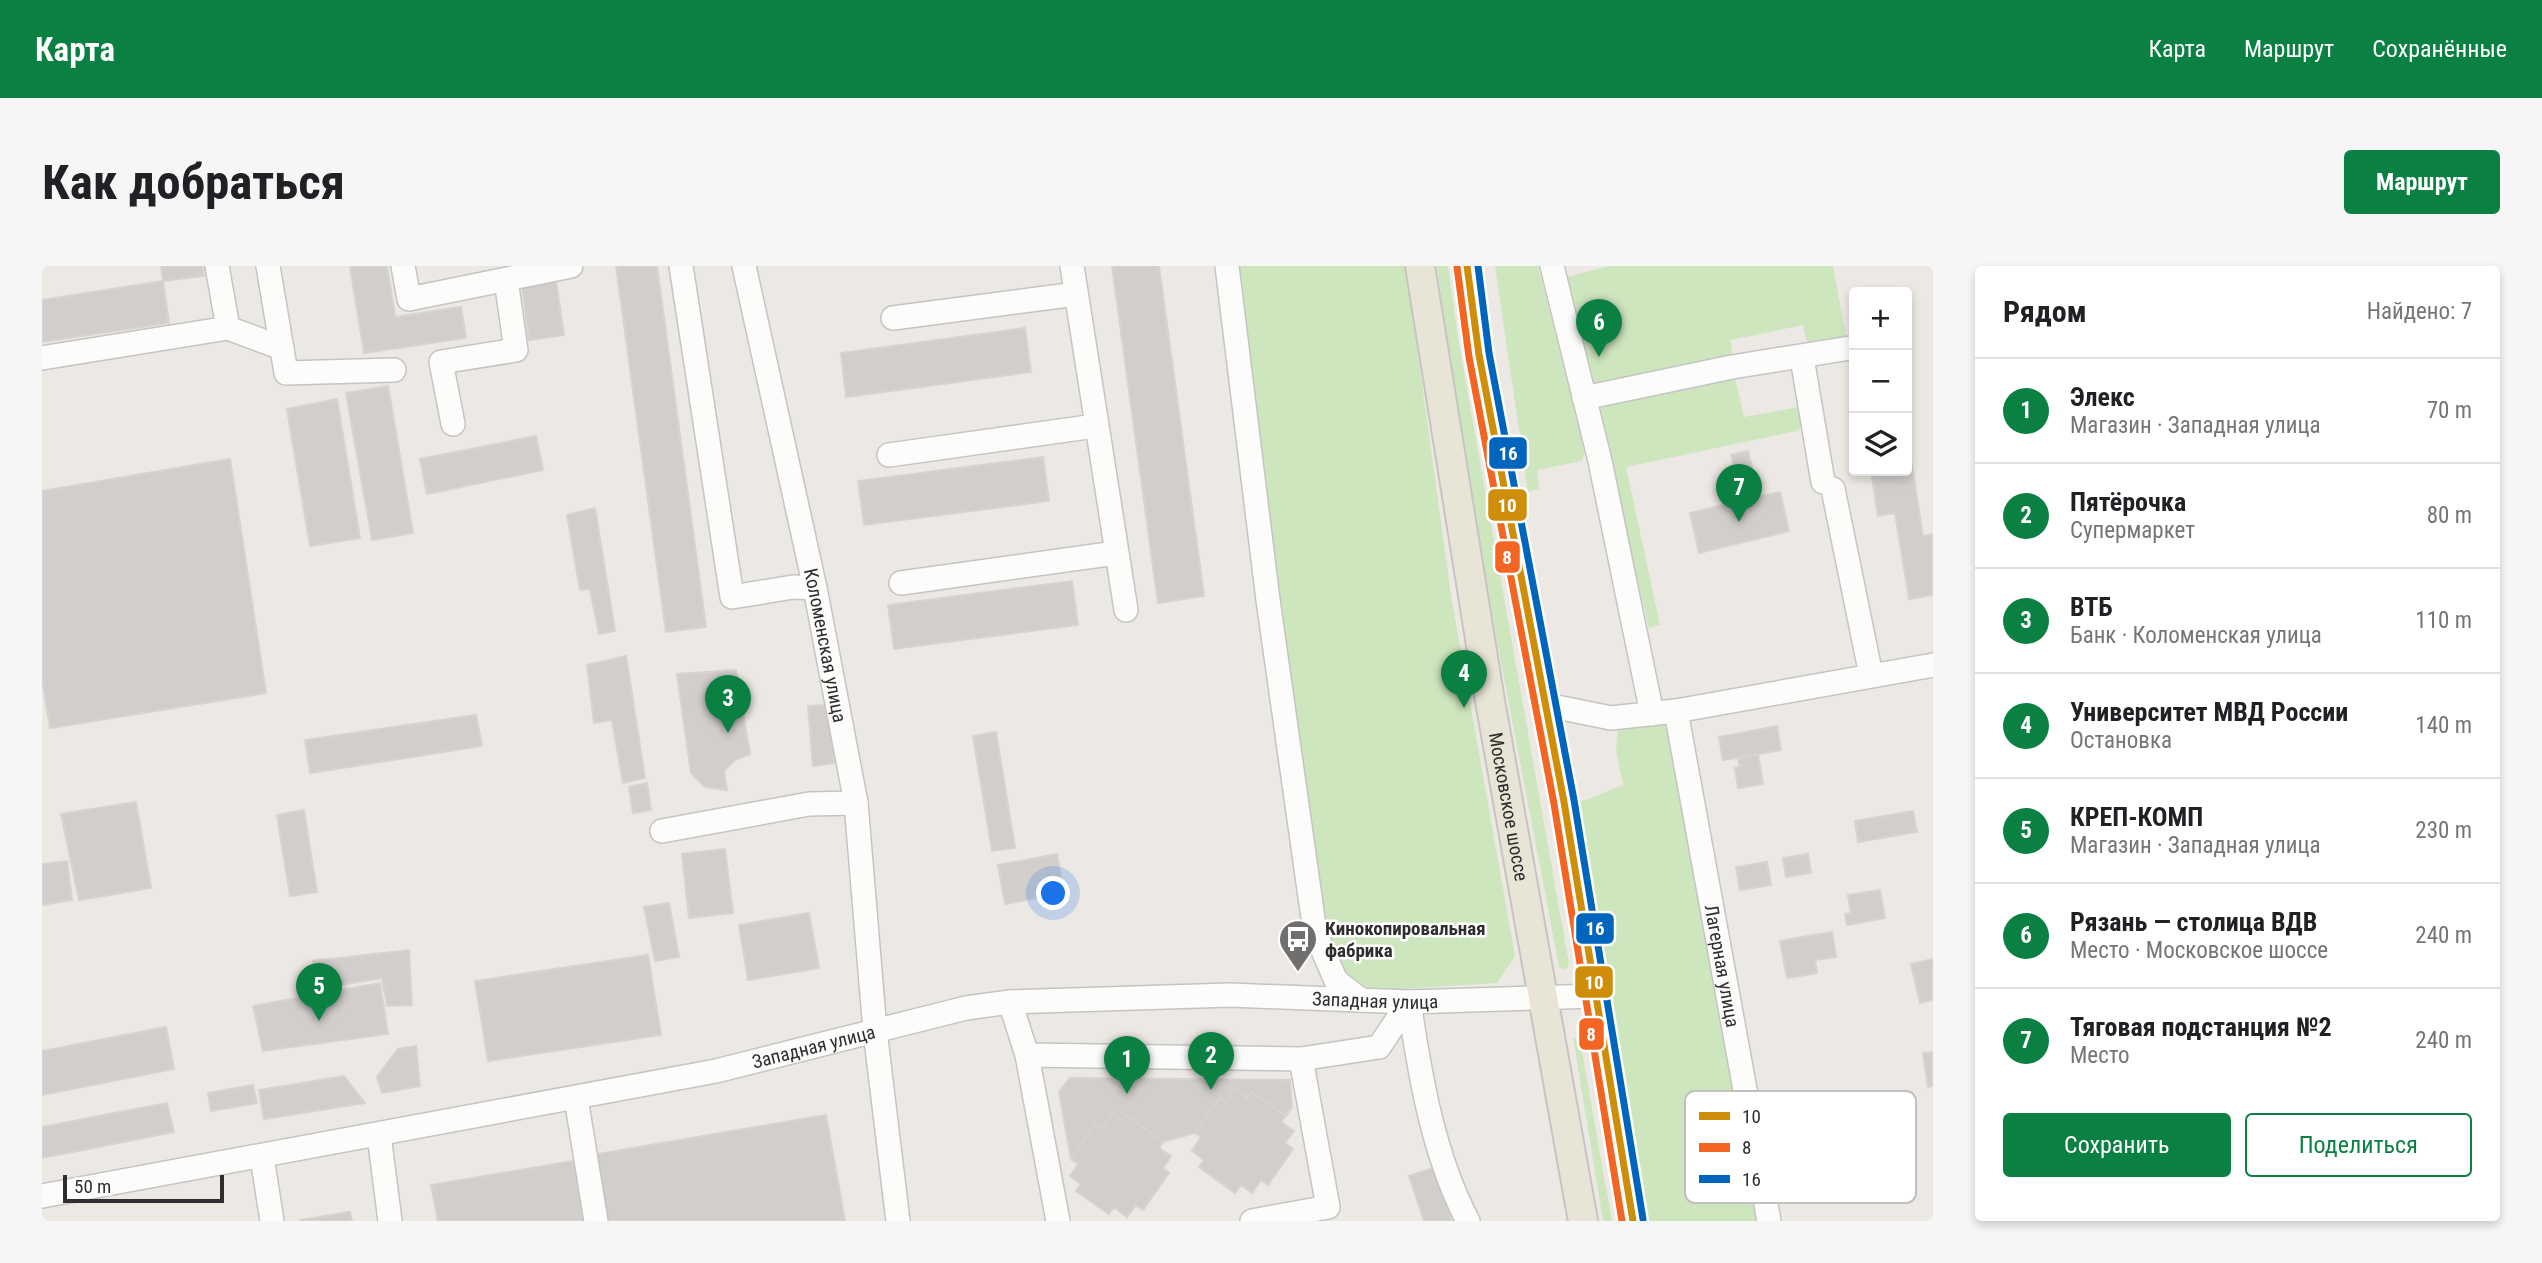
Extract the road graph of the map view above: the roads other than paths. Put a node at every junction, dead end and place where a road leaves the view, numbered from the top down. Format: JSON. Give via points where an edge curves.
{"nodes":[{"id":1,"x":216,"y":266,"type":"edge"},
{"id":2,"x":268,"y":266,"type":"edge"},
{"id":3,"x":403,"y":266,"type":"edge"},
{"id":4,"x":571,"y":266,"type":"edge"},
{"id":5,"x":681,"y":266,"type":"edge"},
{"id":6,"x":744,"y":266,"type":"edge"},
{"id":7,"x":1072,"y":266,"type":"edge"},
{"id":8,"x":1227,"y":266,"type":"edge"},
{"id":9,"x":1420,"y":266,"type":"edge"},
{"id":10,"x":1467,"y":266,"type":"edge"},
{"id":11,"x":1552,"y":266,"type":"edge"},
{"id":12,"x":506,"y":280,"type":"junction"},
{"id":13,"x":1076,"y":294,"type":"junction"},
{"id":14,"x":892,"y":317,"type":"dead end"},
{"id":15,"x":228,"y":328,"type":"junction"},
{"id":16,"x":282,"y":348,"type":"junction"},
{"id":17,"x":1849,"y":348,"type":"edge"},
{"id":18,"x":42,"y":358,"type":"edge"},
{"id":19,"x":1802,"y":358,"type":"junction"},
{"id":20,"x":394,"y":370,"type":"dead end"},
{"id":21,"x":1584,"y":398,"type":"junction"},
{"id":22,"x":453,"y":424,"type":"dead end"},
{"id":23,"x":1095,"y":426,"type":"junction"},
{"id":24,"x":889,"y":455,"type":"dead end"},
{"id":25,"x":1116,"y":553,"type":"junction"},
{"id":26,"x":901,"y":583,"type":"dead end"},
{"id":27,"x":816,"y":589,"type":"junction"},
{"id":28,"x":1126,"y":610,"type":"dead end"},
{"id":29,"x":1933,"y":665,"type":"edge"},
{"id":30,"x":1871,"y":675,"type":"junction"},
{"id":31,"x":1547,"y":705,"type":"junction"},
{"id":32,"x":1676,"y":711,"type":"junction"},
{"id":33,"x":1652,"y":713,"type":"junction"},
{"id":34,"x":856,"y":803,"type":"junction"},
{"id":35,"x":662,"y":831,"type":"dead end"},
{"id":36,"x":1595,"y":996,"type":"junction"},
{"id":37,"x":1542,"y":997,"type":"junction"},
{"id":38,"x":1361,"y":1000,"type":"junction"},
{"id":39,"x":1010,"y":1002,"type":"junction"},
{"id":40,"x":1409,"y":1002,"type":"junction"},
{"id":41,"x":875,"y":1031,"type":"junction"},
{"id":42,"x":1027,"y":1055,"type":"junction"},
{"id":43,"x":1301,"y":1059,"type":"junction"},
{"id":44,"x":1745,"y":1091,"type":"edge"},
{"id":45,"x":576,"y":1098,"type":"junction"},
{"id":46,"x":379,"y":1135,"type":"junction"},
{"id":47,"x":262,"y":1157,"type":"junction"},
{"id":48,"x":42,"y":1196,"type":"edge"},
{"id":49,"x":1766,"y":1203,"type":"edge"},
{"id":50,"x":272,"y":1221,"type":"edge"},
{"id":51,"x":390,"y":1221,"type":"edge"},
{"id":52,"x":596,"y":1221,"type":"edge"},
{"id":53,"x":898,"y":1221,"type":"edge"},
{"id":54,"x":1058,"y":1221,"type":"edge"},
{"id":55,"x":1252,"y":1221,"type":"edge"},
{"id":56,"x":1468,"y":1221,"type":"edge"},
{"id":57,"x":1583,"y":1221,"type":"edge"},
{"id":58,"x":1633,"y":1221,"type":"edge"},
{"id":59,"x":1769,"y":1221,"type":"edge"}],
"edges":[{"from":1,"to":15,"type":"street"},
{"from":2,"to":16,"type":"street"},
{"from":3,"to":12,"type":"street","via":[[409,299]]},
{"from":4,"to":12,"type":"street"},
{"from":5,"to":27,"type":"street","via":[[732,597],[793,587]]},
{"from":6,"to":27,"type":"street","name":"Коломенская улица"},
{"from":7,"to":13,"type":"street"},
{"from":8,"to":38,"type":"street","via":[[1315,932],[1336,981]]},
{"from":9,"to":37,"type":"main road","name":"Московское шоссе"},
{"from":10,"to":31,"type":"main road","via":[[1484,382]]},
{"from":11,"to":21,"type":"street"},
{"from":12,"to":22,"type":"street","via":[[516,350],[441,362]]},
{"from":13,"to":14,"type":"street"},
{"from":13,"to":23,"type":"street"},
{"from":15,"to":16,"type":"street"},
{"from":15,"to":18,"type":"street"},
{"from":16,"to":20,"type":"street","via":[[286,373]]},
{"from":17,"to":19,"type":"street"},
{"from":19,"to":21,"type":"street","via":[[1732,367]]},
{"from":19,"to":30,"type":"street"},
{"from":21,"to":33,"type":"street"},
{"from":23,"to":24,"type":"street"},
{"from":23,"to":25,"type":"street"},
{"from":25,"to":26,"type":"street"},
{"from":25,"to":28,"type":"street"},
{"from":27,"to":34,"type":"street","name":"Коломенская улица"},
{"from":29,"to":30,"type":"street"},
{"from":30,"to":32,"type":"street"},
{"from":31,"to":33,"type":"street","via":[[1611,718]]},
{"from":31,"to":36,"type":"main road"},
{"from":32,"to":33,"type":"street"},
{"from":32,"to":44,"type":"street","name":"Лагерная улица"},
{"from":34,"to":35,"type":"street","via":[[809,804]]},
{"from":34,"to":41,"type":"street","name":"Коломенская улица"},
{"from":36,"to":37,"type":"street","name":"Западная улица"},
{"from":36,"to":58,"type":"main road"},
{"from":37,"to":40,"type":"street","name":"Западная улица"},
{"from":37,"to":57,"type":"main road","name":"Московское шоссе"},
{"from":38,"to":39,"type":"street","name":"Западная улица","via":[[1230,995]]},
{"from":38,"to":40,"type":"street","name":"Западная улица"},
{"from":39,"to":41,"type":"street","name":"Западная улица"},
{"from":39,"to":42,"type":"street"},
{"from":40,"to":43,"type":"street","via":[[1379,1047]]},
{"from":40,"to":56,"type":"street","via":[[1431,1116],[1452,1191]]},
{"from":41,"to":45,"type":"street","name":"Западная улица","via":[[716,1071]]},
{"from":41,"to":53,"type":"street","name":"Коломенская улица"},
{"from":42,"to":43,"type":"street"},
{"from":42,"to":54,"type":"street"},
{"from":43,"to":55,"type":"street","via":[[1328,1207]]},
{"from":45,"to":46,"type":"street","name":"Западная улица"},
{"from":45,"to":52,"type":"street"},
{"from":46,"to":47,"type":"street","name":"Западная улица"},
{"from":46,"to":51,"type":"street"},
{"from":47,"to":48,"type":"street","name":"Западная улица"},
{"from":47,"to":50,"type":"street"},
{"from":49,"to":59,"type":"street","name":"Лагерная улица"}]}
